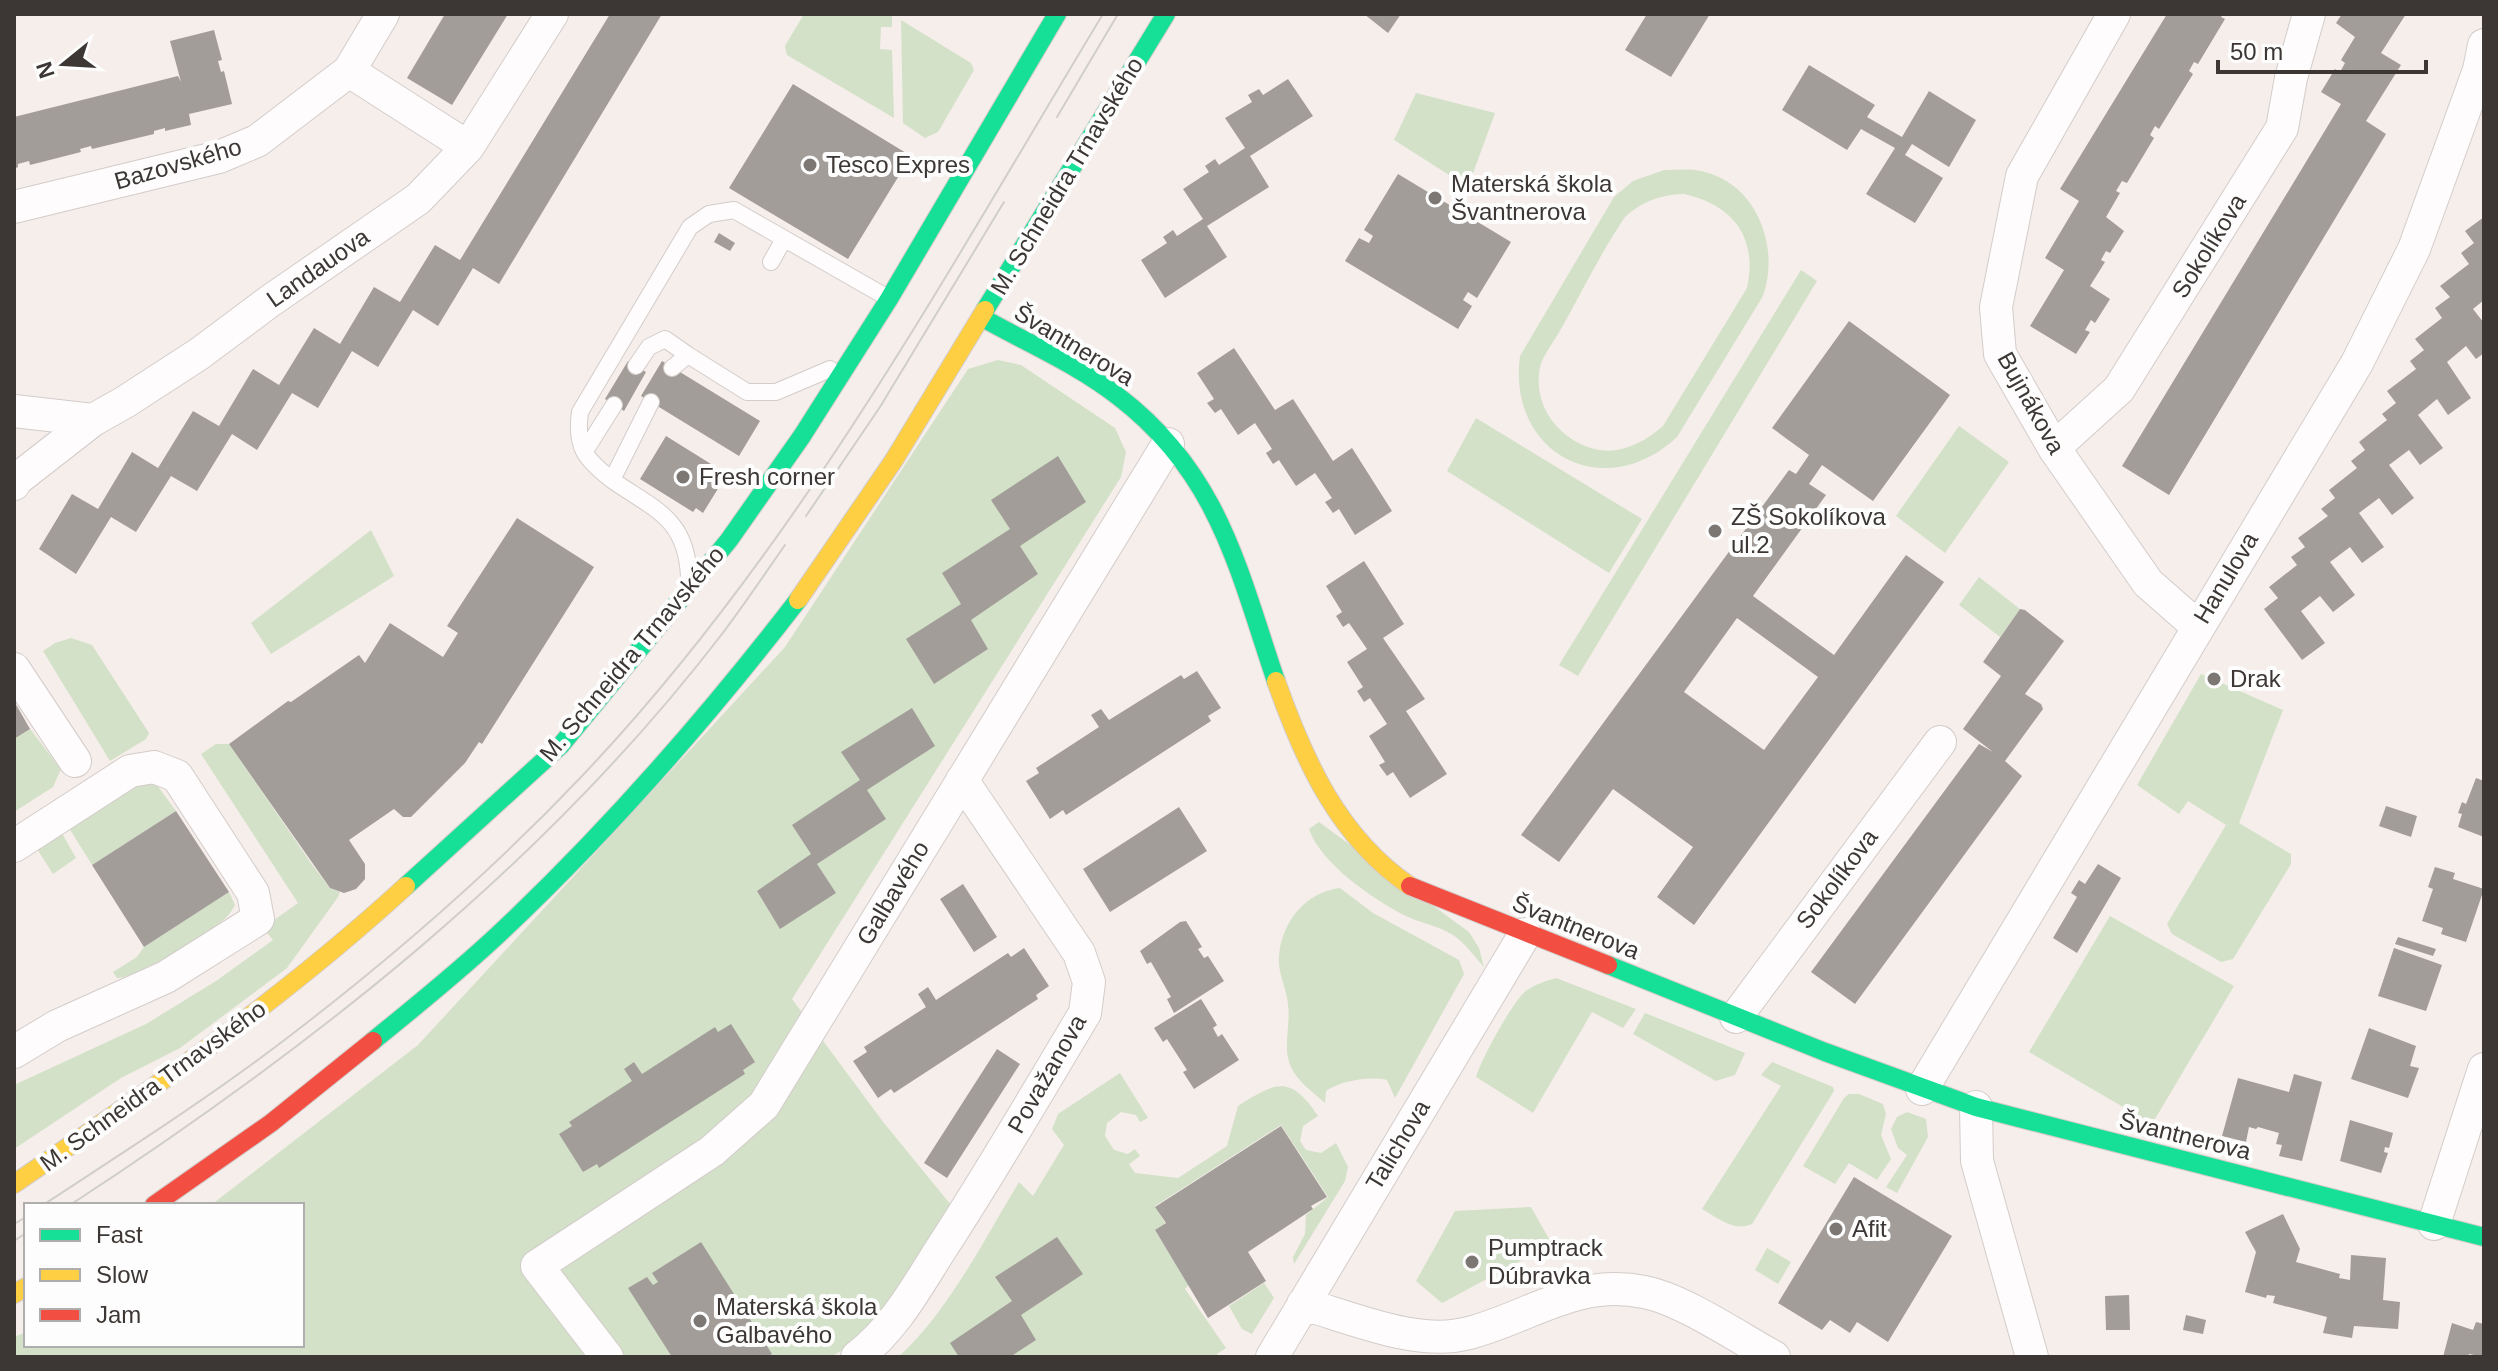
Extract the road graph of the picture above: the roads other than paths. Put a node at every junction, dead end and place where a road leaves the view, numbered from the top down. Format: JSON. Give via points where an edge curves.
{"nodes":[{"id":1,"x":383,"y":14,"type":"edge"},
{"id":2,"x":552,"y":14,"type":"edge"},
{"id":3,"x":1057,"y":14,"type":"edge"},
{"id":4,"x":1166,"y":14,"type":"edge"},
{"id":5,"x":2114,"y":14,"type":"edge"},
{"id":6,"x":2309,"y":14,"type":"edge"},
{"id":7,"x":2484,"y":45,"type":"edge"},
{"id":8,"x":349,"y":71,"type":"junction"},
{"id":9,"x":468,"y":147,"type":"junction"},
{"id":10,"x":14,"y":207,"type":"edge"},
{"id":11,"x":784,"y":239,"type":"junction"},
{"id":12,"x":771,"y":262,"type":"dead end"},
{"id":13,"x":889,"y":299,"type":"junction"},
{"id":14,"x":981,"y":317,"type":"junction"},
{"id":15,"x":688,"y":355,"type":"junction"},
{"id":16,"x":853,"y":357,"type":"junction"},
{"id":17,"x":636,"y":366,"type":"dead end"},
{"id":18,"x":672,"y":368,"type":"dead end"},
{"id":19,"x":651,"y":402,"type":"dead end"},
{"id":20,"x":614,"y":405,"type":"dead end"},
{"id":21,"x":14,"y":411,"type":"edge"},
{"id":22,"x":93,"y":420,"type":"junction"},
{"id":23,"x":1168,"y":444,"type":"junction"},
{"id":24,"x":2054,"y":448,"type":"junction"},
{"id":25,"x":585,"y":451,"type":"junction"},
{"id":26,"x":612,"y":480,"type":"junction"},
{"id":27,"x":14,"y":484,"type":"edge"},
{"id":28,"x":689,"y":591,"type":"junction"},
{"id":29,"x":2197,"y":626,"type":"junction"},
{"id":30,"x":14,"y":669,"type":"edge"},
{"id":31,"x":1940,"y":742,"type":"dead end"},
{"id":32,"x":75,"y":761,"type":"dead end"},
{"id":33,"x":962,"y":780,"type":"junction"},
{"id":34,"x":14,"y":846,"type":"edge"},
{"id":35,"x":1525,"y":934,"type":"junction"},
{"id":36,"x":1736,"y":1017,"type":"junction"},
{"id":37,"x":14,"y":1052,"type":"edge"},
{"id":38,"x":2484,"y":1069,"type":"edge"},
{"id":39,"x":1922,"y":1089,"type":"junction"},
{"id":40,"x":1976,"y":1107,"type":"junction"},
{"id":41,"x":14,"y":1184,"type":"edge"},
{"id":42,"x":157,"y":1203,"type":"edge"},
{"id":43,"x":2434,"y":1224,"type":"junction"},
{"id":44,"x":2484,"y":1237,"type":"edge"},
{"id":45,"x":1303,"y":1304,"type":"junction"},
{"id":46,"x":607,"y":1357,"type":"edge"},
{"id":47,"x":857,"y":1357,"type":"edge"},
{"id":48,"x":1272,"y":1357,"type":"edge"},
{"id":49,"x":1774,"y":1357,"type":"edge"},
{"id":50,"x":2032,"y":1357,"type":"edge"}],
"edges":[{"from":1,"to":8,"type":"street","name":"Bazovského"},
{"from":2,"to":9,"type":"street","name":"Landauova"},
{"from":3,"to":13,"type":"main road","name":"M. Schneidra Trnavského"},
{"from":4,"to":14,"type":"main road","name":"M. Schneidra Trnavského"},
{"from":5,"to":24,"type":"street","name":"Bujnákova","via":[[2022,176],[1996,307],[2000,354]]},
{"from":6,"to":24,"type":"street","name":"Sokolíkova","via":[[2282,128],[2119,389]]},
{"from":7,"to":29,"type":"street","name":"Hanulova","via":[[2414,249],[2357,363]]},
{"from":8,"to":9,"type":"street"},
{"from":8,"to":10,"type":"street","name":"Bazovského","via":[[257,141],[219,157]]},
{"from":9,"to":22,"type":"street","name":"Landauova","via":[[418,199],[199,354]]},
{"from":11,"to":12,"type":"lane"},
{"from":11,"to":13,"type":"lane"},
{"from":11,"to":25,"type":"lane","via":[[734,210],[709,214],[690,227],[580,412],[577,436]]},
{"from":13,"to":16,"type":"main road","name":"M. Schneidra Trnavského"},
{"from":14,"to":23,"type":"main road","name":"Švantnerova","via":[[1105,387]]},
{"from":14,"to":42,"type":"main road","name":"M. Schneidra Trnavského","via":[[894,460],[797,602],[583,850],[428,996],[271,1123]]},
{"from":15,"to":16,"type":"lane","via":[[747,392],[776,392]]},
{"from":15,"to":17,"type":"lane","via":[[665,339],[649,347]]},
{"from":15,"to":18,"type":"lane"},
{"from":16,"to":28,"type":"main road","name":"M. Schneidra Trnavského"},
{"from":19,"to":26,"type":"lane"},
{"from":20,"to":25,"type":"lane"},
{"from":21,"to":22,"type":"street"},
{"from":22,"to":27,"type":"street","name":"Landauova"},
{"from":23,"to":33,"type":"street","name":"Galbavého"},
{"from":23,"to":35,"type":"main road","name":"Švantnerova","via":[[1226,530],[1311,772],[1336,816],[1379,864],[1408,885]]},
{"from":24,"to":29,"type":"street","name":"Bujnákova","via":[[2148,583]]},
{"from":25,"to":26,"type":"lane"},
{"from":26,"to":28,"type":"lane","via":[[680,533],[687,549]]},
{"from":28,"to":41,"type":"main road","name":"M. Schneidra Trnavského","via":[[561,745],[365,924],[175,1073]]},
{"from":29,"to":39,"type":"street","name":"Hanulova"},
{"from":30,"to":32,"type":"street"},
{"from":31,"to":36,"type":"street","name":"Sokolíkova"},
{"from":33,"to":46,"type":"street","name":"Galbavého","via":[[764,1105],[712,1151],[537,1266]]},
{"from":33,"to":47,"type":"street","name":"Považanova","via":[[1079,953],[1089,982],[1085,1013],[908,1301]]},
{"from":34,"to":37,"type":"street","via":[[130,771],[154,767],[177,776],[253,893],[258,919],[166,977],[57,1026]]},
{"from":35,"to":36,"type":"main road","name":"Švantnerova"},
{"from":35,"to":45,"type":"street","name":"Talichova"},
{"from":36,"to":39,"type":"main road","name":"Švantnerova"},
{"from":38,"to":43,"type":"street"},
{"from":39,"to":40,"type":"main road","name":"Švantnerova"},
{"from":40,"to":43,"type":"main road","name":"Švantnerova"},
{"from":40,"to":50,"type":"street","via":[[1977,1161]]},
{"from":43,"to":44,"type":"main road","name":"Švantnerova"},
{"from":45,"to":48,"type":"street","name":"Talichova"},
{"from":45,"to":49,"type":"street","via":[[1439,1337],[1469,1333],[1578,1292],[1632,1290],[1675,1303]]}]}
